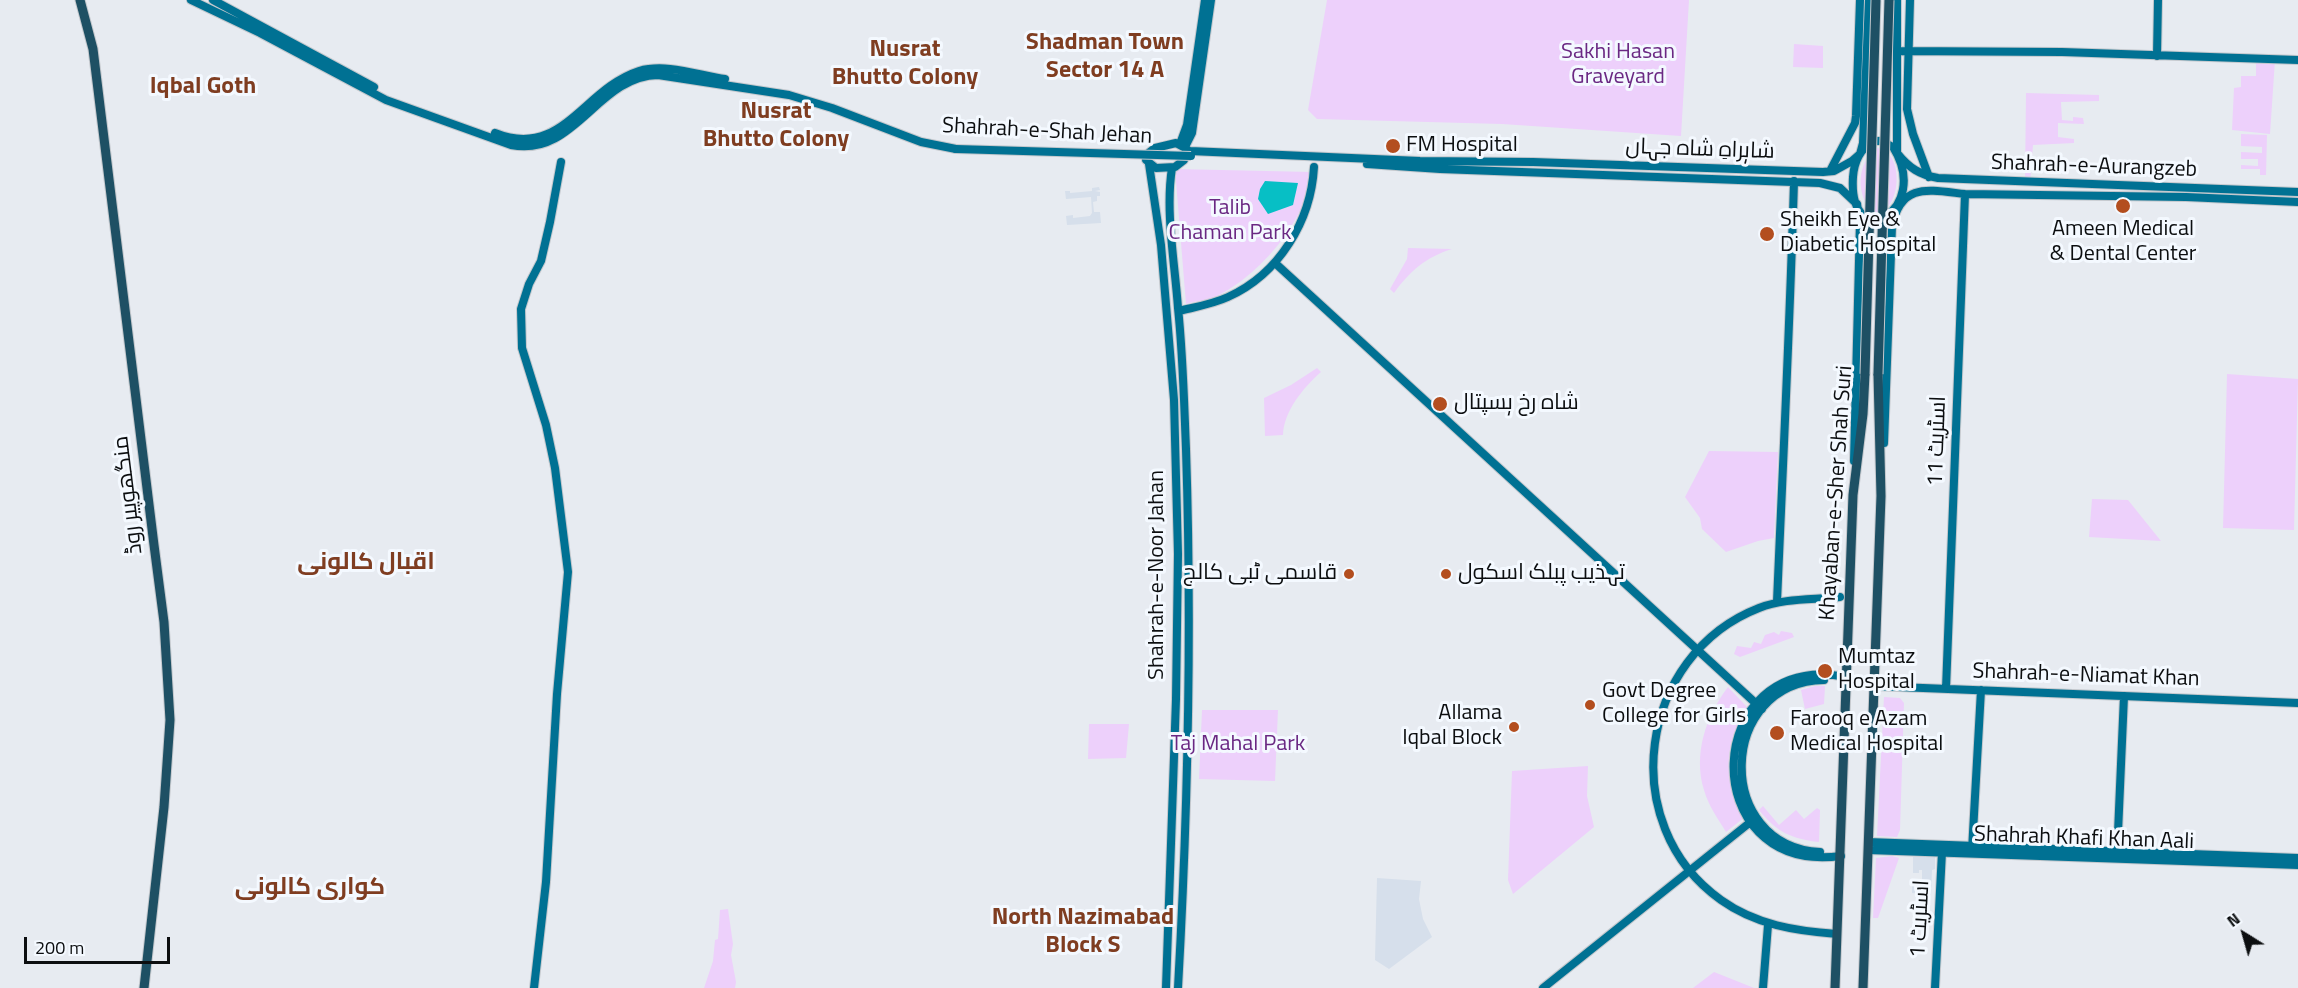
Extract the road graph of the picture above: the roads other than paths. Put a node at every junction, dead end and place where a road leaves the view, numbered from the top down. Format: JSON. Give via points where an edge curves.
{"nodes":[{"id":1,"x":80,"y":0,"type":"edge"},
{"id":2,"x":191,"y":0,"type":"edge"},
{"id":3,"x":213,"y":0,"type":"edge"},
{"id":4,"x":1205,"y":0,"type":"edge"},
{"id":5,"x":1211,"y":0,"type":"edge"},
{"id":6,"x":1860,"y":0,"type":"edge"},
{"id":7,"x":1869,"y":0,"type":"edge"},
{"id":8,"x":1876,"y":0,"type":"edge"},
{"id":9,"x":1889,"y":0,"type":"edge"},
{"id":10,"x":1897,"y":0,"type":"edge"},
{"id":11,"x":1910,"y":0,"type":"edge"},
{"id":12,"x":2158,"y":0,"type":"edge"},
{"id":13,"x":1897,"y":51,"type":"junction"},
{"id":14,"x":1909,"y":52,"type":"junction"},
{"id":15,"x":2157,"y":56,"type":"junction"},
{"id":16,"x":2298,"y":60,"type":"edge"},
{"id":17,"x":381,"y":94,"type":"junction"},
{"id":18,"x":1183,"y":146,"type":"junction"},
{"id":19,"x":1897,"y":153,"type":"junction"},
{"id":20,"x":1860,"y":154,"type":"junction"},
{"id":21,"x":561,"y":162,"type":"dead end"},
{"id":22,"x":1533,"y":162,"type":"joint"},
{"id":23,"x":1149,"y":164,"type":"junction"},
{"id":24,"x":1420,"y":164,"type":"junction"},
{"id":25,"x":1314,"y":167,"type":"dead end"},
{"id":26,"x":1172,"y":168,"type":"junction"},
{"id":27,"x":1830,"y":171,"type":"junction"},
{"id":28,"x":1533,"y":172,"type":"joint"},
{"id":29,"x":1929,"y":177,"type":"junction"},
{"id":30,"x":1794,"y":182,"type":"junction"},
{"id":31,"x":2298,"y":192,"type":"edge"},
{"id":32,"x":1965,"y":194,"type":"junction"},
{"id":33,"x":2298,"y":202,"type":"edge"},
{"id":34,"x":1857,"y":204,"type":"junction"},
{"id":35,"x":1897,"y":205,"type":"junction"},
{"id":36,"x":1172,"y":244,"type":"junction"},
{"id":37,"x":1161,"y":245,"type":"junction"},
{"id":38,"x":1275,"y":262,"type":"junction"},
{"id":39,"x":1179,"y":311,"type":"junction"},
{"id":40,"x":1185,"y":429,"type":"junction"},
{"id":41,"x":1175,"y":430,"type":"junction"},
{"id":42,"x":1853,"y":495,"type":"junction"},
{"id":43,"x":1881,"y":496,"type":"junction"},
{"id":44,"x":1176,"y":506,"type":"junction"},
{"id":45,"x":1188,"y":506,"type":"junction"},
{"id":46,"x":1840,"y":597,"type":"dead end"},
{"id":47,"x":1778,"y":602,"type":"junction"},
{"id":48,"x":1177,"y":644,"type":"junction"},
{"id":49,"x":1188,"y":644,"type":"junction"},
{"id":50,"x":1697,"y":650,"type":"junction"},
{"id":51,"x":1846,"y":679,"type":"junction"},
{"id":52,"x":1873,"y":686,"type":"junction"},
{"id":53,"x":1946,"y":689,"type":"junction"},
{"id":54,"x":1981,"y":690,"type":"junction"},
{"id":55,"x":2124,"y":696,"type":"junction"},
{"id":56,"x":2298,"y":703,"type":"edge"},
{"id":57,"x":1759,"y":706,"type":"junction"},
{"id":58,"x":1754,"y":819,"type":"junction"},
{"id":59,"x":1172,"y":838,"type":"junction"},
{"id":60,"x":1184,"y":838,"type":"junction"},
{"id":61,"x":1868,"y":846,"type":"junction"},
{"id":62,"x":1972,"y":850,"type":"junction"},
{"id":63,"x":1942,"y":852,"type":"junction"},
{"id":64,"x":1840,"y":854,"type":"junction"},
{"id":65,"x":2117,"y":855,"type":"junction"},
{"id":66,"x":2297,"y":862,"type":"edge"},
{"id":67,"x":1689,"y":871,"type":"junction"},
{"id":68,"x":1767,"y":925,"type":"junction"},
{"id":69,"x":1837,"y":934,"type":"junction"},
{"id":70,"x":144,"y":988,"type":"edge"},
{"id":71,"x":534,"y":988,"type":"edge"},
{"id":72,"x":1166,"y":988,"type":"edge"},
{"id":73,"x":1178,"y":988,"type":"edge"},
{"id":74,"x":1543,"y":988,"type":"edge"},
{"id":75,"x":1764,"y":988,"type":"edge"},
{"id":76,"x":1835,"y":988,"type":"edge"},
{"id":77,"x":1863,"y":988,"type":"edge"},
{"id":78,"x":1935,"y":988,"type":"edge"}],
"edges":[{"from":1,"to":70,"type":"main road","name":"منگھوپیر روڈ","via":[[93,49],[168,687],[170,720],[164,807]]},
{"from":2,"to":17,"type":"main road","name":"Shahrah-e-Shah Jehan"},
{"from":3,"to":17,"type":"main road","name":"Shahrah-e-Shah Jehan"},
{"from":4,"to":18,"type":"main road"},
{"from":5,"to":18,"type":"main road","via":[[1192,133]]},
{"from":6,"to":27,"type":"main road","via":[[1855,123]]},
{"from":7,"to":20,"type":"main road"},
{"from":8,"to":42,"type":"main road","name":"Khayaban-e-Sher Shah Suri","bridge":true,"via":[[1865,374]]},
{"from":9,"to":43,"type":"main road","name":"Khayaban-e-Sher Shah Suri","bridge":true,"via":[[1878,374]]},
{"from":10,"to":13,"type":"main road"},
{"from":11,"to":14,"type":"main road"},
{"from":12,"to":15,"type":"main road"},
{"from":13,"to":14,"type":"main road"},
{"from":13,"to":19,"type":"main road"},
{"from":14,"to":15,"type":"main road"},
{"from":14,"to":29,"type":"main road","via":[[1908,109]]},
{"from":15,"to":16,"type":"main road"},
{"from":17,"to":24,"type":"main road","name":"Shahrah-e-Shah Jehan","bridge":true,"via":[[503,137],[535,139],[554,133],[626,77],[648,69],[666,69],[790,90],[942,142]]},
{"from":18,"to":23,"type":"main road","via":[[1155,148],[1146,155]]},
{"from":18,"to":26,"type":"main road","via":[[1184,160]]},
{"from":19,"to":20,"type":"main road","via":[[1888,143],[1872,141]]},
{"from":19,"to":29,"type":"main road","via":[[1912,169]]},
{"from":19,"to":35,"type":"main road","via":[[1902,180]]},
{"from":20,"to":27,"type":"main road","name":"شاہراہِ شاہ جہاں","via":[[1844,167]]},
{"from":20,"to":34,"type":"main road","via":[[1853,177]]},
{"from":21,"to":71,"type":"main road","via":[[541,261],[521,309],[522,348],[547,428],[568,572],[549,855]]},
{"from":22,"to":24,"type":"main road","name":"Shahrah-e-Shah Jehan"},
{"from":22,"to":27,"type":"main road","name":"شاہراہِ شاہ جہاں"},
{"from":23,"to":26,"type":"main road"},
{"from":23,"to":37,"type":"main road","name":"Shahrah-e-Noor Jahan"},
{"from":24,"to":28,"type":"main road","name":"Shahrah-e-Shah Jehan"},
{"from":25,"to":38,"type":"main road","via":[[1304,217]]},
{"from":26,"to":36,"type":"main road","name":"Shahrah-e-Noor Jahan"},
{"from":28,"to":30,"type":"main road","name":"شاہراہِ شاہ جہاں"},
{"from":29,"to":31,"type":"main road","name":"Shahrah-e-Aurangzeb"},
{"from":30,"to":34,"type":"main road","name":"شاہراہِ شاہ جہاں","via":[[1830,184]]},
{"from":30,"to":47,"type":"main road"},
{"from":32,"to":33,"type":"main road","name":"Shahrah-e-Aurangzeb"},
{"from":32,"to":35,"type":"main road","name":"Shahrah-e-Aurangzeb","via":[[1919,192]]},
{"from":32,"to":53,"type":"main road","name":"اسٹریٹ 11"},
{"from":34,"to":35,"type":"main road","via":[[1873,220],[1888,216]]},
{"from":34,"to":42,"type":"main road","via":[[1860,221]]},
{"from":35,"to":43,"type":"main road","via":[[1890,238]]},
{"from":36,"to":37,"type":"main road"},
{"from":36,"to":39,"type":"main road","name":"Shahrah-e-Noor Jahan"},
{"from":37,"to":41,"type":"main road","name":"Shahrah-e-Noor Jahan"},
{"from":38,"to":39,"type":"main road","via":[[1230,297]]},
{"from":38,"to":50,"type":"main road"},
{"from":39,"to":40,"type":"main road","name":"Shahrah-e-Noor Jahan"},
{"from":40,"to":41,"type":"main road"},
{"from":40,"to":45,"type":"main road","name":"Shahrah-e-Noor Jahan"},
{"from":41,"to":44,"type":"main road","name":"Shahrah-e-Noor Jahan"},
{"from":42,"to":51,"type":"main road","name":"Khayaban-e-Sher Shah Suri"},
{"from":43,"to":52,"type":"main road","name":"Khayaban-e-Sher Shah Suri"},
{"from":44,"to":45,"type":"main road"},
{"from":44,"to":48,"type":"main road","name":"Shahrah-e-Noor Jahan"},
{"from":45,"to":49,"type":"main road","name":"Shahrah-e-Noor Jahan"},
{"from":46,"to":47,"type":"main road"},
{"from":47,"to":50,"type":"main road","via":[[1742,616]]},
{"from":48,"to":49,"type":"main road"},
{"from":48,"to":59,"type":"main road","name":"Shahrah-e-Noor Jahan"},
{"from":49,"to":60,"type":"main road","name":"Shahrah-e-Noor Jahan"},
{"from":50,"to":57,"type":"main road"},
{"from":50,"to":67,"type":"main road","via":[[1666,700],[1653,758],[1654,793],[1659,809]]},
{"from":51,"to":57,"type":"main road","via":[[1804,682]]},
{"from":51,"to":64,"type":"main road","name":"Khayaban-e-Sher Shah Suri"},
{"from":52,"to":53,"type":"main road","name":"Shahrah-e-Niamat Khan"},
{"from":52,"to":61,"type":"main road","name":"Khayaban-e-Sher Shah Suri"},
{"from":53,"to":54,"type":"main road","name":"Shahrah-e-Niamat Khan"},
{"from":54,"to":55,"type":"main road","name":"Shahrah-e-Niamat Khan"},
{"from":54,"to":62,"type":"main road"},
{"from":55,"to":56,"type":"main road","name":"Shahrah-e-Niamat Khan"},
{"from":55,"to":65,"type":"main road"},
{"from":57,"to":58,"type":"main road","via":[[1746,734],[1740,762],[1744,791]]},
{"from":58,"to":64,"type":"main road","via":[[1761,833],[1786,850],[1815,857]]},
{"from":58,"to":67,"type":"main road"},
{"from":59,"to":60,"type":"main road"},
{"from":59,"to":72,"type":"main road","name":"Shahrah-e-Noor Jahan"},
{"from":60,"to":73,"type":"main road","name":"Shahrah-e-Noor Jahan"},
{"from":61,"to":62,"type":"main road","name":"Shahrah Khafi Khan Aali"},
{"from":61,"to":63,"type":"main road","name":"Shahrah Khafi Khan Aali"},
{"from":61,"to":77,"type":"main road","name":"Khayaban-e-Sher Shah Suri"},
{"from":62,"to":63,"type":"main road","name":"Shahrah Khafi Khan Aali"},
{"from":62,"to":65,"type":"main road","name":"Shahrah Khafi Khan Aali"},
{"from":63,"to":78,"type":"main road","name":"اسٹریٹ 1"},
{"from":64,"to":69,"type":"main road","name":"Khayaban-e-Sher Shah Suri"},
{"from":65,"to":66,"type":"main road","name":"Shahrah Khafi Khan Aali"},
{"from":67,"to":68,"type":"main road","via":[[1720,899]]},
{"from":67,"to":74,"type":"main road"},
{"from":68,"to":69,"type":"main road"},
{"from":68,"to":75,"type":"main road"},
{"from":69,"to":76,"type":"main road","name":"Khayaban-e-Sher Shah Suri"}]}
